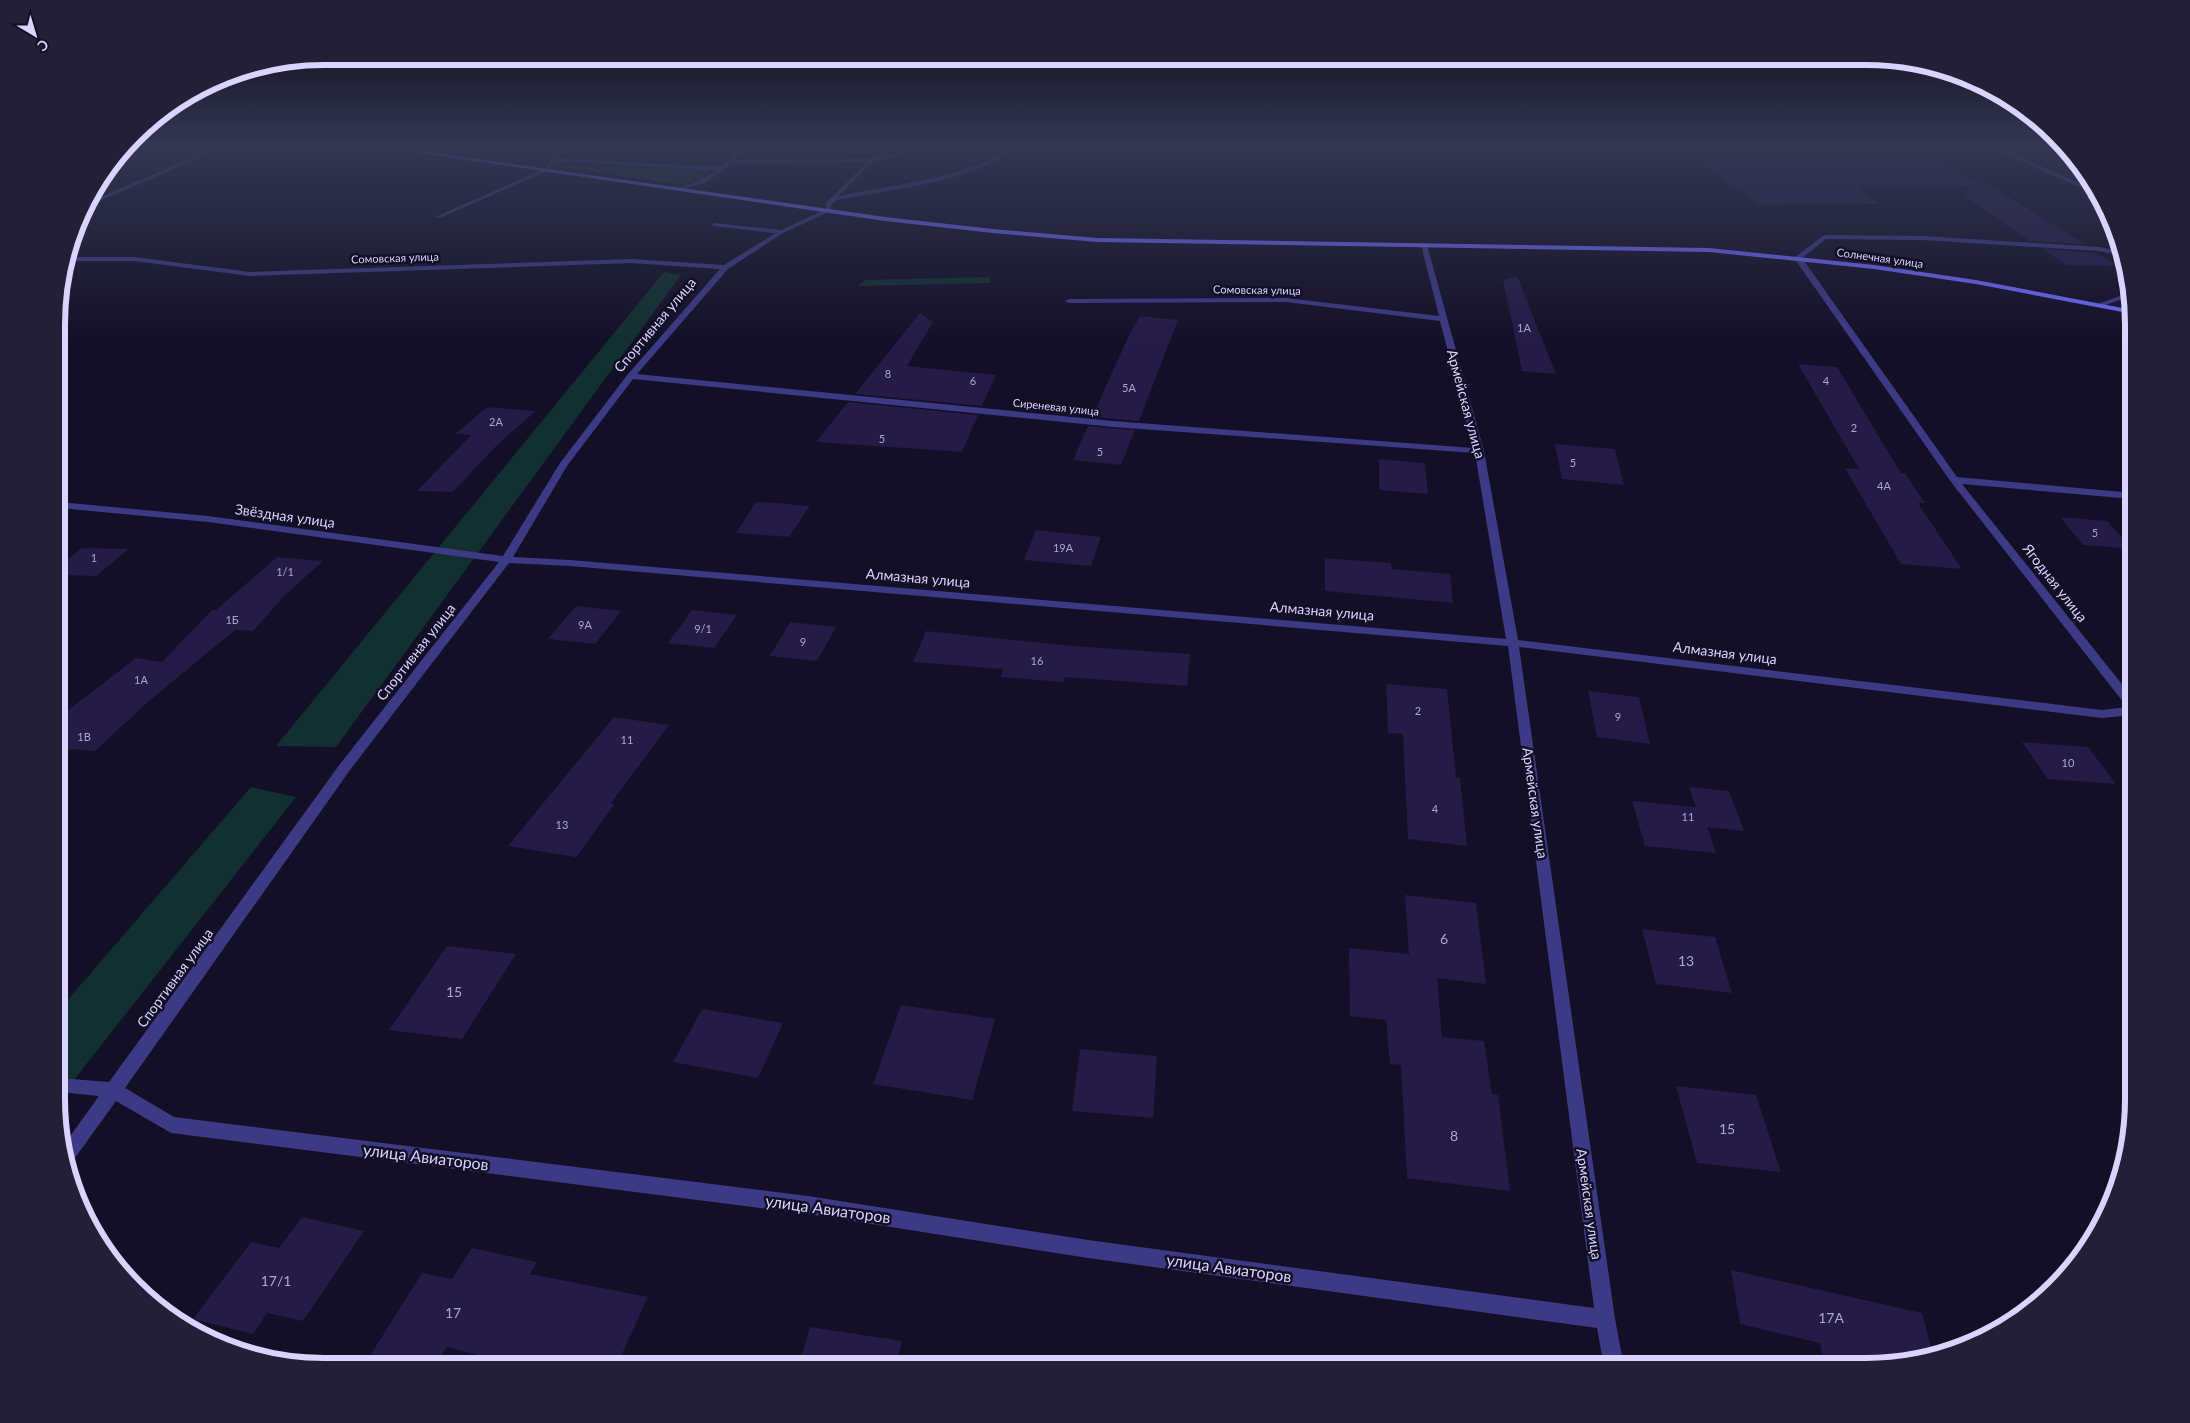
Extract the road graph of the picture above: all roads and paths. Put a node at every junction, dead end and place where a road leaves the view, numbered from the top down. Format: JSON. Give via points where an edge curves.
{"nodes":[{"id":1,"x":451,"y":211,"type":"edge"},
{"id":2,"x":826,"y":211,"type":"edge"},
{"id":3,"x":839,"y":211,"type":"edge"},
{"id":4,"x":438,"y":217,"type":"dead end"},
{"id":5,"x":715,"y":225,"type":"dead end"},
{"id":6,"x":781,"y":232,"type":"junction"},
{"id":7,"x":1424,"y":245,"type":"junction"},
{"id":8,"x":2115,"y":252,"type":"edge"},
{"id":9,"x":1798,"y":258,"type":"junction"},
{"id":10,"x":74,"y":259,"type":"edge"},
{"id":11,"x":725,"y":267,"type":"junction"},
{"id":12,"x":2123,"y":297,"type":"edge"},
{"id":13,"x":1069,"y":301,"type":"dead end"},
{"id":14,"x":2099,"y":305,"type":"junction"},
{"id":15,"x":2124,"y":310,"type":"edge"},
{"id":16,"x":1443,"y":319,"type":"junction"},
{"id":17,"x":631,"y":376,"type":"junction"},
{"id":18,"x":1479,"y":451,"type":"junction"},
{"id":19,"x":1954,"y":480,"type":"junction"},
{"id":20,"x":2125,"y":495,"type":"edge"},
{"id":21,"x":65,"y":507,"type":"edge"},
{"id":22,"x":506,"y":560,"type":"junction"},
{"id":23,"x":1513,"y":642,"type":"junction"},
{"id":24,"x":2125,"y":696,"type":"edge"},
{"id":25,"x":2125,"y":712,"type":"edge"},
{"id":26,"x":65,"y":1086,"type":"edge"},
{"id":27,"x":113,"y":1090,"type":"junction"},
{"id":28,"x":70,"y":1150,"type":"edge"},
{"id":29,"x":1605,"y":1319,"type":"junction"},
{"id":30,"x":1612,"y":1358,"type":"edge"}],
"edges":[{"from":1,"to":4,"type":"street"},
{"from":2,"to":6,"type":"street","name":"Спортивная улица"},
{"from":3,"to":7,"type":"street","name":"Солнечная улица","via":[[942,226],[1097,240]]},
{"from":5,"to":6,"type":"street"},
{"from":6,"to":11,"type":"street","name":"Спортивная улица"},
{"from":7,"to":9,"type":"street","name":"Солнечная улица","via":[[1709,250]]},
{"from":7,"to":16,"type":"street","name":"Армейская улица"},
{"from":8,"to":9,"type":"street","via":[[1923,238],[1824,238]]},
{"from":9,"to":14,"type":"street","name":"Солнечная улица","via":[[1976,282]]},
{"from":9,"to":19,"type":"street","name":"Ягодная улица"},
{"from":10,"to":11,"type":"street","name":"Сомовская улица","via":[[134,259],[250,274],[631,261]]},
{"from":11,"to":17,"type":"street","name":"Спортивная улица"},
{"from":12,"to":14,"type":"street"},
{"from":13,"to":16,"type":"street","name":"Сомовская улица","via":[[1286,300]]},
{"from":14,"to":15,"type":"street","name":"Солнечная улица"},
{"from":16,"to":18,"type":"street","name":"Армейская улица"},
{"from":17,"to":18,"type":"street","name":"Сиреневая улица","via":[[1113,424]]},
{"from":17,"to":22,"type":"street","name":"Спортивная улица","via":[[563,465]]},
{"from":18,"to":23,"type":"street","name":"Армейская улица"},
{"from":19,"to":20,"type":"street"},
{"from":19,"to":24,"type":"street","name":"Ягодная улица"},
{"from":21,"to":22,"type":"street","name":"Звёздная улица","via":[[208,519]]},
{"from":22,"to":23,"type":"street","name":"Алмазная улица"},
{"from":22,"to":27,"type":"street","name":"Спортивная улица","via":[[345,767]]},
{"from":23,"to":25,"type":"street","name":"Алмазная улица","via":[[2102,714]]},
{"from":23,"to":29,"type":"street","name":"Армейская улица"},
{"from":26,"to":27,"type":"street","name":"улица Авиаторов"},
{"from":27,"to":28,"type":"street","name":"Спортивная улица"},
{"from":27,"to":29,"type":"street","name":"улица Авиаторов","via":[[171,1125],[808,1205],[1088,1249]]},
{"from":29,"to":30,"type":"street","name":"Армейская улица"}]}
